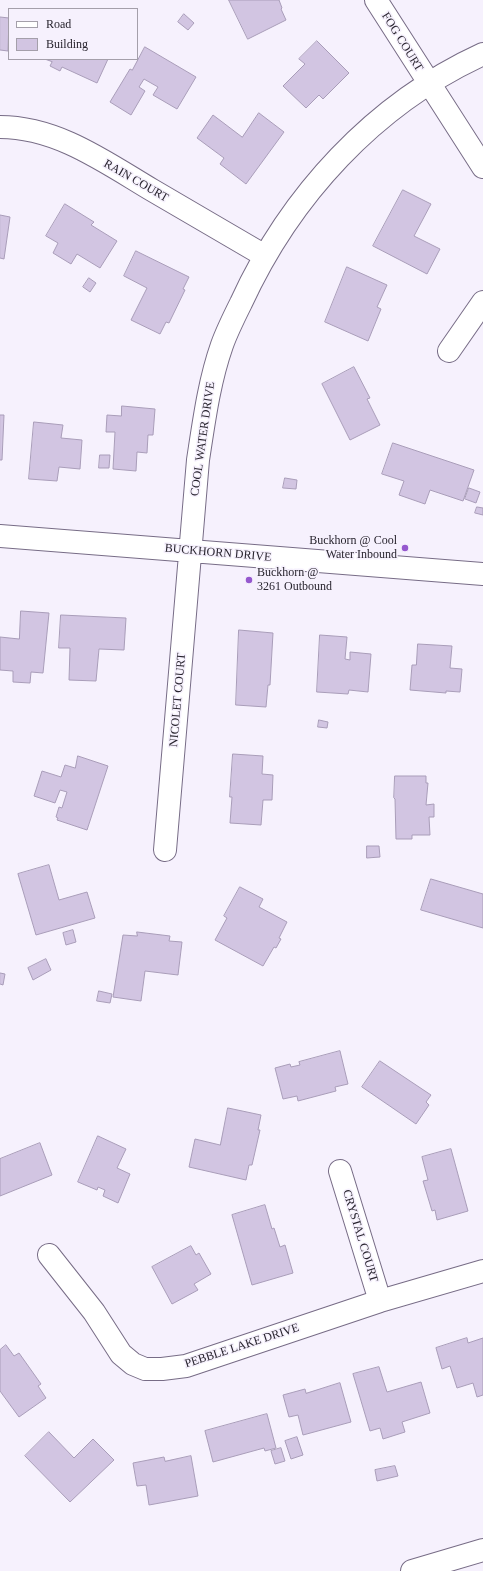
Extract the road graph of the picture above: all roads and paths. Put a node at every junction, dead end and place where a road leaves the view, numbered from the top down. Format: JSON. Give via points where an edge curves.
{"nodes":[{"id":1,"x":376,"y":0,"type":"edge"},
{"id":2,"x":483,"y":54,"type":"edge"},
{"id":3,"x":428,"y":84,"type":"junction"},
{"id":4,"x":0,"y":127,"type":"edge"},
{"id":5,"x":483,"y":167,"type":"edge"},
{"id":6,"x":265,"y":256,"type":"junction"},
{"id":7,"x":483,"y":302,"type":"edge"},
{"id":8,"x":449,"y":351,"type":"dead end"},
{"id":9,"x":0,"y":536,"type":"edge"},
{"id":10,"x":191,"y":551,"type":"junction"},
{"id":11,"x":483,"y":574,"type":"edge"},
{"id":12,"x":165,"y":850,"type":"dead end"},
{"id":13,"x":340,"y":1170,"type":"dead end"},
{"id":14,"x":49,"y":1254,"type":"dead end"},
{"id":15,"x":483,"y":1271,"type":"edge"},
{"id":16,"x":380,"y":1301,"type":"junction"},
{"id":17,"x":483,"y":1550,"type":"edge"},
{"id":18,"x":412,"y":1571,"type":"edge"}],
"edges":[{"from":1,"to":3,"type":"street","name":"FOG COURT"},
{"from":2,"to":3,"type":"street","name":"COOL WATER DRIVE"},
{"from":3,"to":5,"type":"street","name":"FOG COURT","via":[[453,118]]},
{"from":3,"to":6,"type":"street","name":"COOL WATER DRIVE","via":[[371,128],[323,174],[287,221]]},
{"from":4,"to":6,"type":"street","name":"RAIN COURT","via":[[32,130],[73,144]]},
{"from":6,"to":10,"type":"street","name":"COOL WATER DRIVE","via":[[222,343],[213,372],[198,460]]},
{"from":7,"to":8,"type":"street"},
{"from":9,"to":10,"type":"street","name":"BUCKHORN DRIVE"},
{"from":10,"to":11,"type":"street","name":"BUCKHORN DRIVE"},
{"from":10,"to":12,"type":"street","name":"NICOLET COURT"},
{"from":13,"to":16,"type":"street","name":"CRYSTAL COURT"},
{"from":14,"to":16,"type":"street","name":"PEBBLE LAKE DRIVE","via":[[94,1312],[121,1354],[133,1364],[145,1369],[186,1366]]},
{"from":15,"to":16,"type":"street","name":"PEBBLE LAKE DRIVE"},
{"from":17,"to":18,"type":"street"}]}
